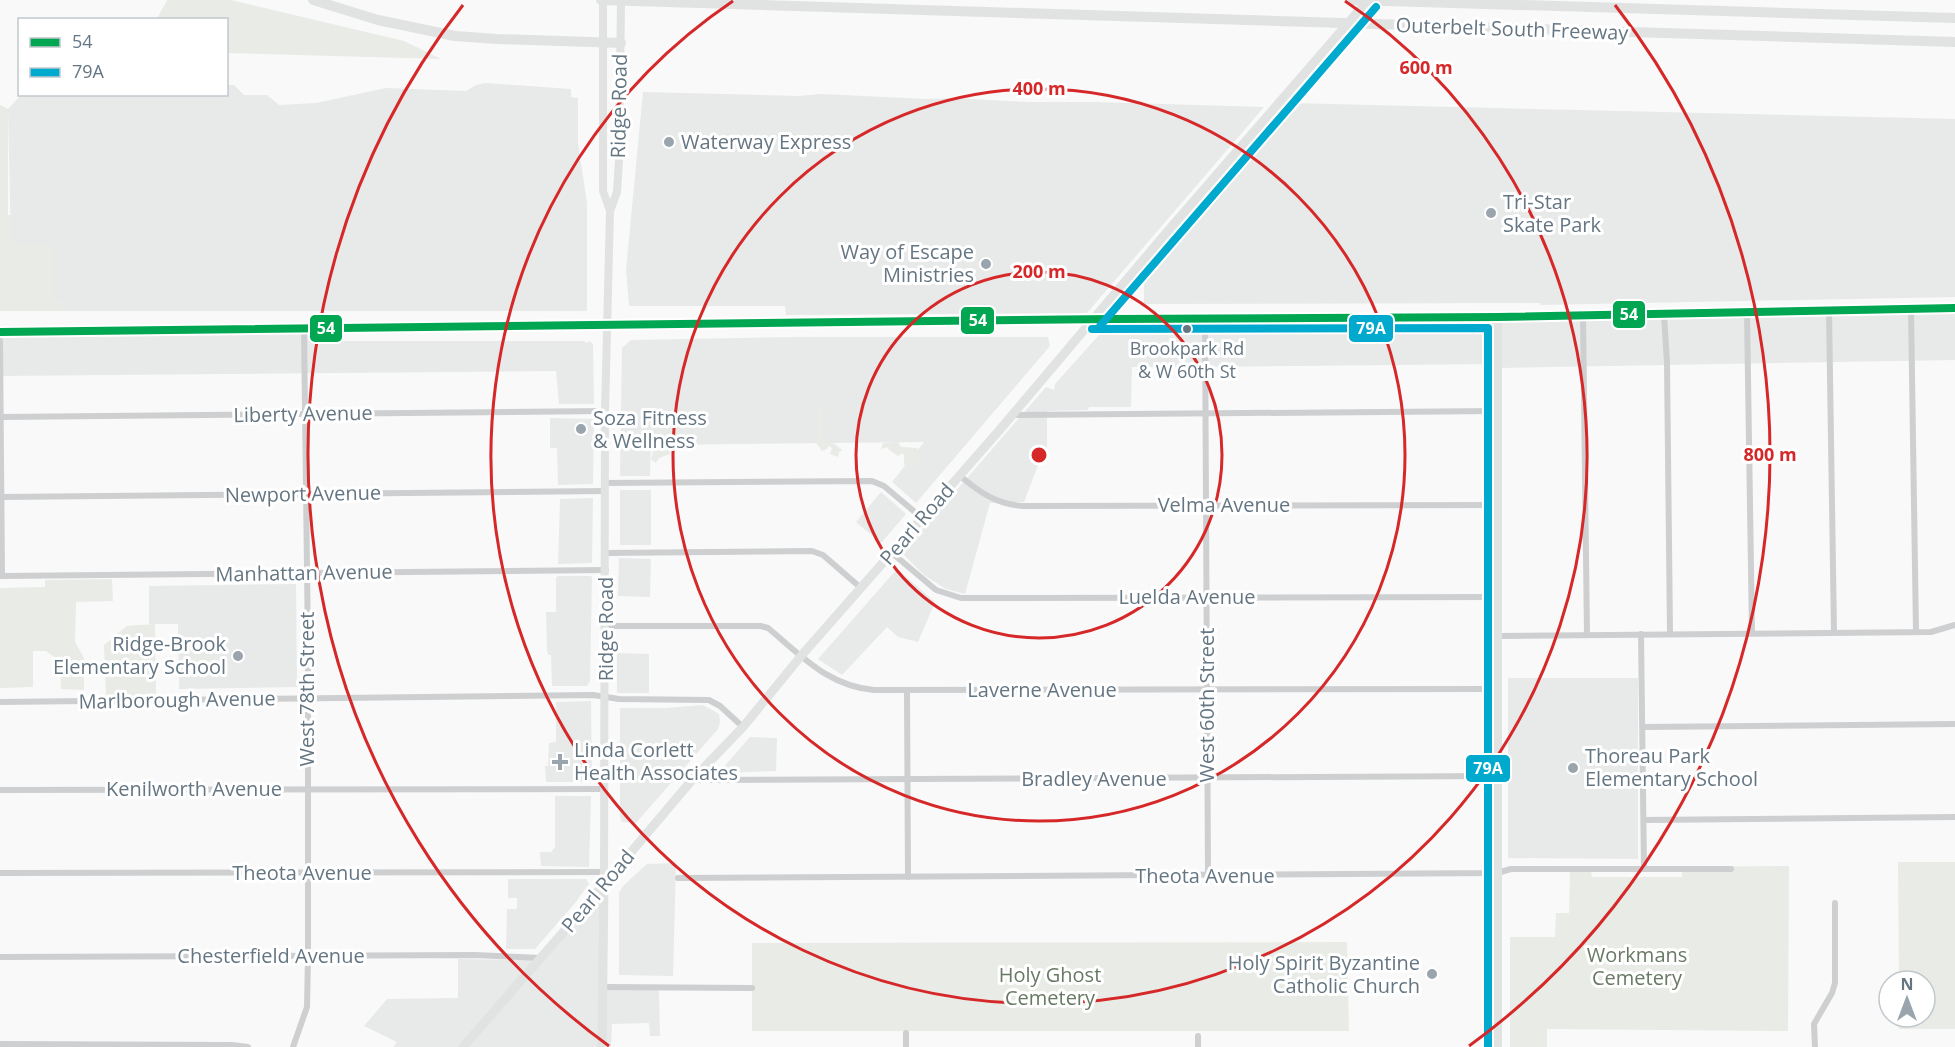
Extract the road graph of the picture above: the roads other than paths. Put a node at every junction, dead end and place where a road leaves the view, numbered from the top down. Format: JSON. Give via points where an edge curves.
{"nodes":[{"id":1,"x":313,"y":0,"type":"edge"},
{"id":2,"x":602,"y":0,"type":"edge"},
{"id":3,"x":621,"y":0,"type":"edge"},
{"id":4,"x":1353,"y":0,"type":"edge"},
{"id":5,"x":1368,"y":0,"type":"edge"},
{"id":6,"x":642,"y":1,"type":"edge"},
{"id":7,"x":1955,"y":18,"type":"edge"},
{"id":8,"x":1885,"y":40,"type":"junction"},
{"id":9,"x":1955,"y":42,"type":"edge"},
{"id":10,"x":603,"y":43,"type":"junction"},
{"id":11,"x":621,"y":43,"type":"junction"},
{"id":12,"x":1955,"y":49,"type":"edge"},
{"id":13,"x":610,"y":212,"type":"junction"},
{"id":14,"x":1955,"y":308,"type":"edge"},
{"id":15,"x":1911,"y":310,"type":"junction"},
{"id":16,"x":1829,"y":311,"type":"junction"},
{"id":17,"x":1747,"y":313,"type":"junction"},
{"id":18,"x":1582,"y":315,"type":"junction"},
{"id":19,"x":1664,"y":315,"type":"junction"},
{"id":20,"x":1498,"y":317,"type":"junction"},
{"id":21,"x":1205,"y":318,"type":"junction"},
{"id":22,"x":1092,"y":319,"type":"junction"},
{"id":23,"x":608,"y":326,"type":"junction"},
{"id":24,"x":304,"y":329,"type":"junction"},
{"id":25,"x":0,"y":332,"type":"edge"},
{"id":26,"x":0,"y":341,"type":"edge"},
{"id":27,"x":605,"y":411,"type":"junction"},
{"id":28,"x":1498,"y":411,"type":"junction"},
{"id":29,"x":304,"y":413,"type":"junction"},
{"id":30,"x":1207,"y":413,"type":"junction"},
{"id":31,"x":1012,"y":415,"type":"junction"},
{"id":32,"x":2,"y":417,"type":"junction"},
{"id":33,"x":959,"y":475,"type":"junction"},
{"id":34,"x":605,"y":487,"type":"junction"},
{"id":35,"x":305,"y":494,"type":"junction"},
{"id":36,"x":2,"y":497,"type":"junction"},
{"id":37,"x":1498,"y":505,"type":"junction"},
{"id":38,"x":1206,"y":506,"type":"junction"},
{"id":39,"x":922,"y":518,"type":"junction"},
{"id":40,"x":606,"y":553,"type":"junction"},
{"id":41,"x":892,"y":553,"type":"junction"},
{"id":42,"x":606,"y":570,"type":"junction"},
{"id":43,"x":307,"y":573,"type":"junction"},
{"id":44,"x":861,"y":588,"type":"junction"},
{"id":45,"x":1207,"y":597,"type":"junction"},
{"id":46,"x":1498,"y":597,"type":"junction"},
{"id":47,"x":1955,"y":625,"type":"edge"},
{"id":48,"x":606,"y":626,"type":"junction"},
{"id":49,"x":1834,"y":632,"type":"junction"},
{"id":50,"x":1916,"y":632,"type":"junction"},
{"id":51,"x":1670,"y":633,"type":"junction"},
{"id":52,"x":1752,"y":633,"type":"junction"},
{"id":53,"x":1641,"y":634,"type":"junction"},
{"id":54,"x":1587,"y":635,"type":"junction"},
{"id":55,"x":1498,"y":636,"type":"junction"},
{"id":56,"x":801,"y":656,"type":"junction"},
{"id":57,"x":1207,"y":688,"type":"junction"},
{"id":58,"x":1498,"y":688,"type":"junction"},
{"id":59,"x":907,"y":691,"type":"junction"},
{"id":60,"x":606,"y":697,"type":"junction"},
{"id":61,"x":307,"y":698,"type":"junction"},
{"id":62,"x":0,"y":702,"type":"edge"},
{"id":63,"x":1955,"y":724,"type":"edge"},
{"id":64,"x":743,"y":727,"type":"junction"},
{"id":65,"x":1643,"y":727,"type":"junction"},
{"id":66,"x":1497,"y":776,"type":"junction"},
{"id":67,"x":1208,"y":778,"type":"junction"},
{"id":68,"x":692,"y":780,"type":"junction"},
{"id":69,"x":907,"y":780,"type":"junction"},
{"id":70,"x":307,"y":789,"type":"junction"},
{"id":71,"x":605,"y":789,"type":"junction"},
{"id":72,"x":0,"y":790,"type":"edge"},
{"id":73,"x":1955,"y":817,"type":"edge"},
{"id":74,"x":1644,"y":820,"type":"junction"},
{"id":75,"x":1644,"y":869,"type":"junction"},
{"id":76,"x":1731,"y":869,"type":"dead end"},
{"id":77,"x":307,"y":872,"type":"junction"},
{"id":78,"x":604,"y":872,"type":"junction"},
{"id":79,"x":0,"y":873,"type":"edge"},
{"id":80,"x":1497,"y":873,"type":"junction"},
{"id":81,"x":1208,"y":876,"type":"junction"},
{"id":82,"x":908,"y":877,"type":"junction"},
{"id":83,"x":678,"y":878,"type":"dead end"},
{"id":84,"x":604,"y":883,"type":"junction"},
{"id":85,"x":1835,"y":903,"type":"dead end"},
{"id":86,"x":0,"y":957,"type":"edge"},
{"id":87,"x":308,"y":957,"type":"junction"},
{"id":88,"x":541,"y":958,"type":"junction"},
{"id":89,"x":604,"y":987,"type":"junction"},
{"id":90,"x":752,"y":988,"type":"dead end"},
{"id":91,"x":906,"y":1034,"type":"dead end"},
{"id":92,"x":1198,"y":1035,"type":"dead end"},
{"id":93,"x":0,"y":1044,"type":"edge"},
{"id":94,"x":248,"y":1047,"type":"edge"},
{"id":95,"x":293,"y":1047,"type":"edge"},
{"id":96,"x":463,"y":1047,"type":"edge"},
{"id":97,"x":602,"y":1047,"type":"edge"},
{"id":98,"x":906,"y":1047,"type":"edge"},
{"id":99,"x":1198,"y":1047,"type":"edge"},
{"id":100,"x":1498,"y":1047,"type":"edge"},
{"id":101,"x":1815,"y":1047,"type":"edge"}],
"edges":[{"from":1,"to":10,"type":"highway","via":[[378,20],[454,36]]},
{"from":2,"to":6,"type":"highway","name":"Outerbelt South Freeway"},
{"from":2,"to":10,"type":"main road","name":"Ridge Road"},
{"from":3,"to":11,"type":"main road","name":"Ridge Road"},
{"from":4,"to":7,"type":"highway","name":"Outerbelt South Freeway"},
{"from":5,"to":22,"type":"main road","name":"Pearl Road"},
{"from":6,"to":8,"type":"highway","name":"Outerbelt South Freeway"},
{"from":8,"to":9,"type":"highway","name":"Outerbelt South Freeway"},
{"from":8,"to":12,"type":"highway"},
{"from":10,"to":11,"type":"highway"},
{"from":10,"to":13,"type":"main road","name":"Ridge Road","via":[[603,191]]},
{"from":11,"to":13,"type":"main road","name":"Ridge Road","via":[[617,192]]},
{"from":13,"to":23,"type":"main road","name":"Ridge Road"},
{"from":14,"to":15,"type":"main road"},
{"from":15,"to":16,"type":"main road"},
{"from":15,"to":50,"type":"street"},
{"from":16,"to":17,"type":"main road"},
{"from":16,"to":49,"type":"street"},
{"from":17,"to":19,"type":"main road"},
{"from":17,"to":52,"type":"street"},
{"from":18,"to":19,"type":"main road"},
{"from":18,"to":20,"type":"main road"},
{"from":18,"to":54,"type":"street"},
{"from":19,"to":51,"type":"street"},
{"from":20,"to":21,"type":"main road"},
{"from":20,"to":28,"type":"main road"},
{"from":21,"to":22,"type":"main road"},
{"from":21,"to":30,"type":"street","name":"West 60th Street"},
{"from":22,"to":23,"type":"main road"},
{"from":22,"to":31,"type":"main road","name":"Pearl Road"},
{"from":23,"to":24,"type":"main road"},
{"from":23,"to":27,"type":"main road","name":"Ridge Road"},
{"from":24,"to":25,"type":"main road"},
{"from":24,"to":29,"type":"street","name":"West 78th Street"},
{"from":26,"to":32,"type":"street"},
{"from":27,"to":29,"type":"street","name":"Liberty Avenue"},
{"from":27,"to":34,"type":"main road","name":"Ridge Road"},
{"from":28,"to":30,"type":"street"},
{"from":28,"to":37,"type":"main road"},
{"from":29,"to":32,"type":"street","name":"Liberty Avenue"},
{"from":29,"to":35,"type":"street","name":"West 78th Street"},
{"from":30,"to":31,"type":"street"},
{"from":30,"to":38,"type":"street","name":"West 60th Street"},
{"from":31,"to":33,"type":"main road","name":"Pearl Road"},
{"from":32,"to":36,"type":"street"},
{"from":33,"to":38,"type":"street","name":"Velma Avenue","via":[[990,498],[1011,505]]},
{"from":33,"to":39,"type":"main road","name":"Pearl Road"},
{"from":34,"to":35,"type":"street","name":"Newport Avenue"},
{"from":34,"to":39,"type":"street","via":[[872,481],[884,486]]},
{"from":34,"to":40,"type":"main road","name":"Ridge Road"},
{"from":35,"to":36,"type":"street","name":"Newport Avenue"},
{"from":35,"to":43,"type":"street","name":"West 78th Street"},
{"from":36,"to":43,"type":"street","name":"Manhattan Avenue","via":[[2,576]]},
{"from":37,"to":38,"type":"street","name":"Velma Avenue"},
{"from":37,"to":46,"type":"main road"},
{"from":38,"to":45,"type":"street","name":"West 60th Street"},
{"from":39,"to":41,"type":"main road","name":"Pearl Road"},
{"from":40,"to":42,"type":"main road","name":"Ridge Road"},
{"from":40,"to":44,"type":"street","via":[[812,551],[823,555]]},
{"from":41,"to":44,"type":"main road","name":"Pearl Road"},
{"from":41,"to":45,"type":"street","name":"Luelda Avenue","via":[[936,590],[957,598]]},
{"from":42,"to":43,"type":"street","name":"Manhattan Avenue"},
{"from":42,"to":48,"type":"main road","name":"Ridge Road"},
{"from":43,"to":61,"type":"street","name":"West 78th Street"},
{"from":44,"to":56,"type":"main road","name":"Pearl Road"},
{"from":45,"to":46,"type":"street","name":"Luelda Avenue"},
{"from":45,"to":57,"type":"street","name":"West 60th Street"},
{"from":46,"to":55,"type":"main road"},
{"from":47,"to":50,"type":"street"},
{"from":48,"to":56,"type":"street","name":"Laverne Avenue","via":[[758,625],[768,628]]},
{"from":48,"to":60,"type":"main road","name":"Ridge Road"},
{"from":49,"to":50,"type":"street"},
{"from":49,"to":52,"type":"street"},
{"from":51,"to":52,"type":"street"},
{"from":51,"to":53,"type":"street"},
{"from":53,"to":54,"type":"street"},
{"from":53,"to":65,"type":"street"},
{"from":54,"to":55,"type":"street"},
{"from":55,"to":58,"type":"main road"},
{"from":56,"to":59,"type":"street","name":"Laverne Avenue","via":[[846,686]]},
{"from":56,"to":64,"type":"main road","name":"Pearl Road"},
{"from":57,"to":58,"type":"street","name":"Laverne Avenue"},
{"from":57,"to":59,"type":"street","name":"Laverne Avenue"},
{"from":57,"to":67,"type":"street","name":"West 60th Street"},
{"from":58,"to":66,"type":"main road"},
{"from":59,"to":69,"type":"street"},
{"from":60,"to":61,"type":"street","name":"Marlborough Avenue"},
{"from":60,"to":64,"type":"street","name":"Marlborough Avenue","via":[[709,700]]},
{"from":60,"to":71,"type":"main road","name":"Ridge Road"},
{"from":61,"to":62,"type":"street","name":"Marlborough Avenue"},
{"from":61,"to":70,"type":"street","name":"West 78th Street"},
{"from":63,"to":65,"type":"street"},
{"from":64,"to":68,"type":"main road","name":"Pearl Road"},
{"from":65,"to":74,"type":"street"},
{"from":66,"to":67,"type":"street","name":"Bradley Avenue"},
{"from":66,"to":80,"type":"main road"},
{"from":67,"to":69,"type":"street","name":"Bradley Avenue"},
{"from":67,"to":81,"type":"street","name":"West 60th Street"},
{"from":68,"to":69,"type":"street","name":"Bradley Avenue"},
{"from":68,"to":84,"type":"main road","name":"Pearl Road"},
{"from":69,"to":82,"type":"street"},
{"from":70,"to":71,"type":"street","name":"Kenilworth Avenue"},
{"from":70,"to":72,"type":"street","name":"Kenilworth Avenue"},
{"from":70,"to":77,"type":"street","name":"West 78th Street"},
{"from":71,"to":78,"type":"main road","name":"Ridge Road"},
{"from":73,"to":74,"type":"street"},
{"from":74,"to":75,"type":"street"},
{"from":75,"to":76,"type":"street","name":"Theota Avenue"},
{"from":75,"to":80,"type":"street","name":"Theota Avenue","via":[[1511,869]]},
{"from":77,"to":78,"type":"street","name":"Theota Avenue"},
{"from":77,"to":79,"type":"street","name":"Theota Avenue"},
{"from":77,"to":87,"type":"street","name":"West 78th Street"},
{"from":78,"to":84,"type":"main road","name":"Ridge Road"},
{"from":80,"to":81,"type":"street","name":"Theota Avenue"},
{"from":80,"to":100,"type":"main road"},
{"from":81,"to":82,"type":"street","name":"Theota Avenue"},
{"from":82,"to":83,"type":"street","name":"Theota Avenue"},
{"from":84,"to":88,"type":"main road","name":"Pearl Road"},
{"from":84,"to":89,"type":"main road","name":"Ridge Road"},
{"from":85,"to":101,"type":"street","via":[[1834,983],[1814,1024]]},
{"from":86,"to":87,"type":"street","name":"Chesterfield Avenue"},
{"from":87,"to":88,"type":"street","name":"Chesterfield Avenue"},
{"from":87,"to":95,"type":"street","name":"West 78th Street","via":[[307,1007]]},
{"from":88,"to":96,"type":"main road","name":"Pearl Road"},
{"from":89,"to":90,"type":"street"},
{"from":89,"to":97,"type":"main road","name":"Ridge Road"},
{"from":91,"to":98,"type":"street"},
{"from":92,"to":99,"type":"street"},
{"from":93,"to":94,"type":"street"}]}
